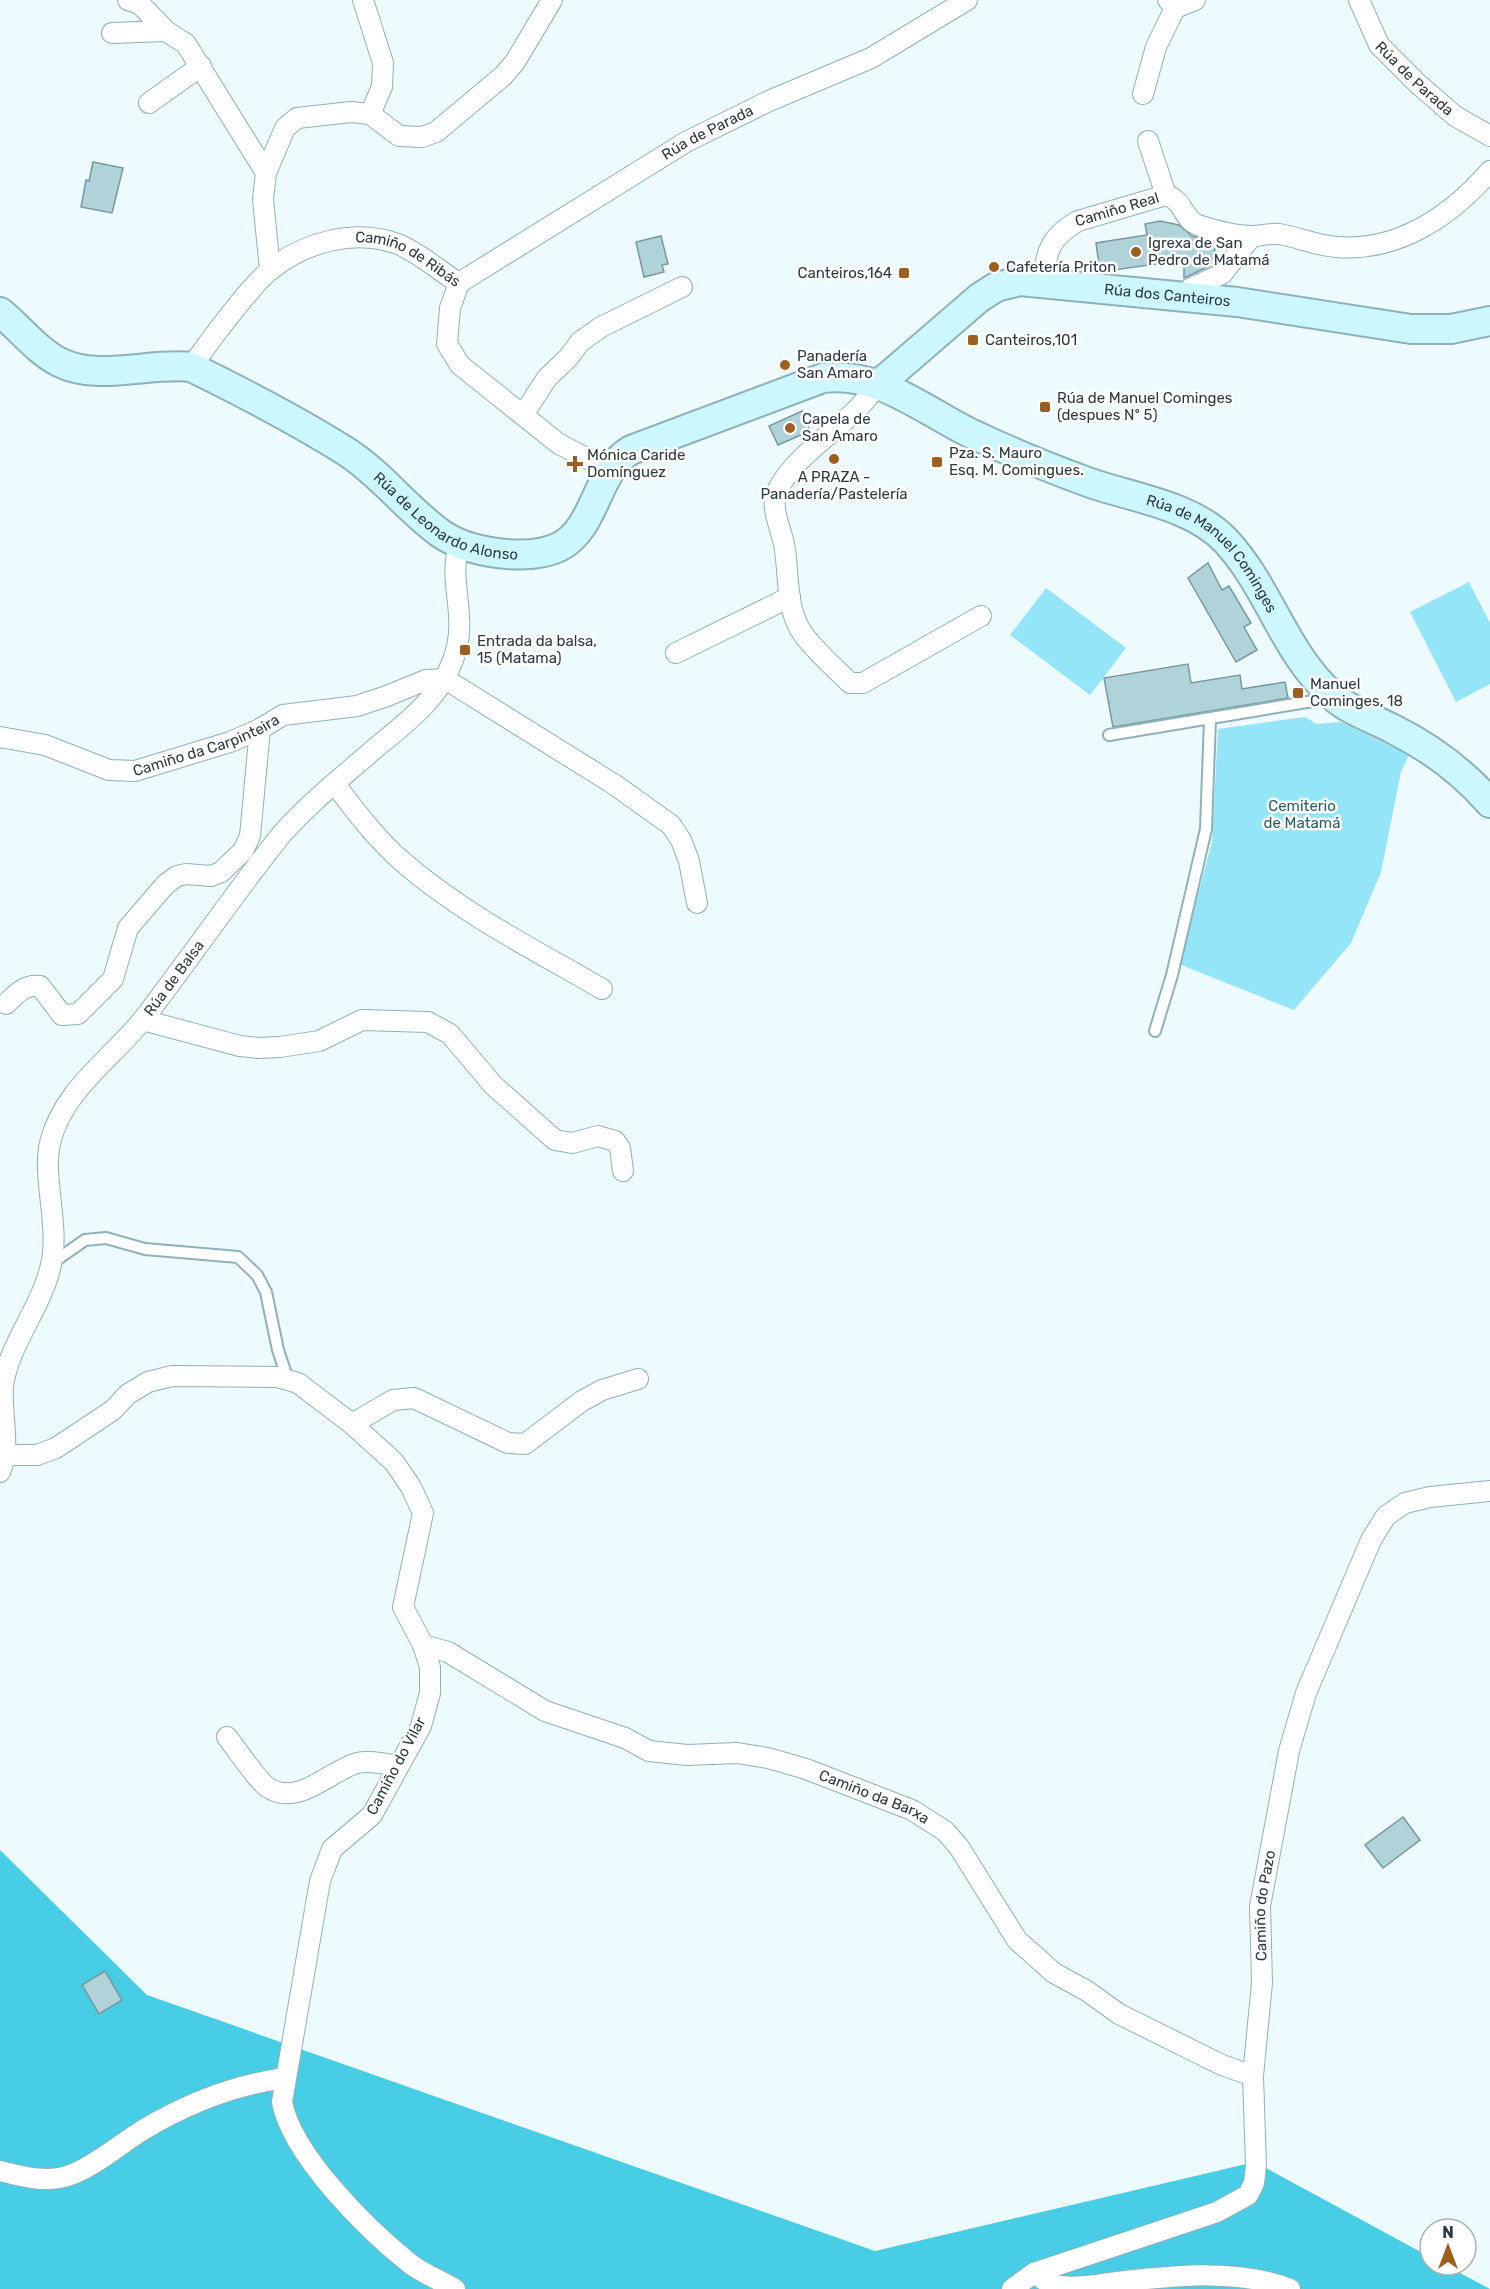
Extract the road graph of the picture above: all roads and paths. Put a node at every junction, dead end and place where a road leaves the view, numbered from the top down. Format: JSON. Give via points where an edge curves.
{"nodes":[{"id":1,"x":128,"y":0,"type":"edge"},
{"id":2,"x":363,"y":0,"type":"edge"},
{"id":3,"x":552,"y":0,"type":"edge"},
{"id":4,"x":967,"y":0,"type":"edge"},
{"id":5,"x":1195,"y":0,"type":"edge"},
{"id":6,"x":1359,"y":0,"type":"edge"},
{"id":7,"x":1172,"y":4,"type":"edge"},
{"id":8,"x":166,"y":31,"type":"junction"},
{"id":9,"x":112,"y":33,"type":"dead end"},
{"id":10,"x":201,"y":66,"type":"junction"},
{"id":11,"x":1143,"y":93,"type":"dead end"},
{"id":12,"x":149,"y":103,"type":"dead end"},
{"id":13,"x":370,"y":114,"type":"junction"},
{"id":14,"x":1490,"y":136,"type":"edge"},
{"id":15,"x":1148,"y":141,"type":"dead end"},
{"id":16,"x":1490,"y":171,"type":"edge"},
{"id":17,"x":266,"y":173,"type":"junction"},
{"id":18,"x":1166,"y":195,"type":"junction"},
{"id":19,"x":1252,"y":236,"type":"junction"},
{"id":20,"x":270,"y":270,"type":"junction"},
{"id":21,"x":1043,"y":281,"type":"junction"},
{"id":22,"x":459,"y":283,"type":"junction"},
{"id":23,"x":682,"y":287,"type":"dead end"},
{"id":24,"x":1189,"y":298,"type":"junction"},
{"id":25,"x":0,"y":312,"type":"edge"},
{"id":26,"x":1490,"y":321,"type":"edge"},
{"id":27,"x":191,"y":367,"type":"junction"},
{"id":28,"x":877,"y":383,"type":"junction"},
{"id":29,"x":523,"y":415,"type":"junction"},
{"id":30,"x":610,"y":470,"type":"junction"},
{"id":31,"x":460,"y":543,"type":"junction"},
{"id":32,"x":790,"y":597,"type":"junction"},
{"id":33,"x":981,"y":616,"type":"dead end"},
{"id":34,"x":676,"y":653,"type":"dead end"},
{"id":35,"x":445,"y":679,"type":"junction"},
{"id":36,"x":1335,"y":698,"type":"junction"},
{"id":37,"x":1210,"y":719,"type":"junction"},
{"id":38,"x":260,"y":729,"type":"junction"},
{"id":39,"x":1109,"y":735,"type":"dead end"},
{"id":40,"x":0,"y":737,"type":"edge"},
{"id":41,"x":335,"y":784,"type":"junction"},
{"id":42,"x":1488,"y":799,"type":"edge"},
{"id":43,"x":251,"y":874,"type":"junction"},
{"id":44,"x":211,"y":876,"type":"junction"},
{"id":45,"x":697,"y":903,"type":"dead end"},
{"id":46,"x":602,"y":989,"type":"dead end"},
{"id":47,"x":6,"y":1004,"type":"dead end"},
{"id":48,"x":143,"y":1020,"type":"junction"},
{"id":49,"x":1155,"y":1031,"type":"dead end"},
{"id":50,"x":623,"y":1171,"type":"dead end"},
{"id":51,"x":52,"y":1263,"type":"junction"},
{"id":52,"x":19,"y":1343,"type":"junction"},
{"id":53,"x":0,"y":1349,"type":"edge"},
{"id":54,"x":638,"y":1379,"type":"dead end"},
{"id":55,"x":288,"y":1380,"type":"junction"},
{"id":56,"x":352,"y":1424,"type":"junction"},
{"id":57,"x":2,"y":1464,"type":"edge"},
{"id":58,"x":1490,"y":1491,"type":"edge"},
{"id":59,"x":423,"y":1645,"type":"junction"},
{"id":60,"x":227,"y":1737,"type":"dead end"},
{"id":61,"x":398,"y":1766,"type":"junction"},
{"id":62,"x":1253,"y":2076,"type":"junction"},
{"id":63,"x":285,"y":2078,"type":"junction"},
{"id":64,"x":0,"y":2170,"type":"edge"},
{"id":65,"x":1034,"y":2273,"type":"junction"},
{"id":66,"x":455,"y":2289,"type":"edge"},
{"id":67,"x":1012,"y":2289,"type":"edge"},
{"id":68,"x":1290,"y":2289,"type":"edge"}],
"edges":[{"from":1,"to":8,"type":"street","via":[[140,4]]},
{"from":2,"to":13,"type":"street","via":[[383,63],[382,87]]},
{"from":3,"to":13,"type":"street","via":[[515,62],[436,132],[422,137],[399,136]]},
{"from":4,"to":22,"type":"street","name":"Rúa de Parada","via":[[871,58],[769,101],[686,142]]},
{"from":5,"to":7,"type":"street"},
{"from":6,"to":14,"type":"street","name":"Rúa de Parada","via":[[1379,45],[1455,116]]},
{"from":7,"to":11,"type":"street"},
{"from":8,"to":9,"type":"street"},
{"from":8,"to":10,"type":"street","via":[[186,44]]},
{"from":10,"to":12,"type":"street"},
{"from":10,"to":17,"type":"street"},
{"from":13,"to":17,"type":"street","via":[[351,112],[297,118],[285,128]]},
{"from":15,"to":18,"type":"street"},
{"from":16,"to":19,"type":"street","name":"Camiño Real","via":[[1426,226],[1390,242],[1364,248],[1334,247],[1281,234]]},
{"from":17,"to":20,"type":"street","via":[[263,199]]},
{"from":18,"to":19,"type":"street","name":"Camiño Real","via":[[1179,201],[1196,224]]},
{"from":18,"to":21,"type":"street","name":"Camiño Real","via":[[1066,228],[1047,251]]},
{"from":19,"to":24,"type":"street","via":[[1222,274],[1191,288]]},
{"from":20,"to":22,"type":"street","name":"Camiño de Ribás","via":[[298,252],[341,238],[378,238],[399,245]]},
{"from":20,"to":27,"type":"street","name":"Camiño de Ribás"},
{"from":21,"to":24,"type":"street","name":"Rúa dos Canteiros"},
{"from":21,"to":28,"type":"street","name":"Rúa dos Canteiros","via":[[1009,282],[979,297]]},
{"from":22,"to":29,"type":"street","name":"Camiño de Ribás","via":[[450,308],[447,344],[460,365]]},
{"from":23,"to":29,"type":"street","via":[[601,327],[580,342],[547,378]]},
{"from":24,"to":26,"type":"street","name":"Rúa dos Canteiros","via":[[1411,329],[1451,329]]},
{"from":25,"to":27,"type":"street","name":"Rúa de Leonardo Alonso","via":[[41,350],[71,367]]},
{"from":27,"to":31,"type":"street","name":"Rúa de Leonardo Alonso","via":[[350,454],[440,533]]},
{"from":28,"to":30,"type":"street","name":"Rúa de Leonardo Alonso","via":[[844,376],[823,378],[640,446],[624,454]]},
{"from":28,"to":32,"type":"street","via":[[870,396],[813,445],[773,499],[785,550]]},
{"from":28,"to":36,"type":"street","name":"Rúa de Manuel Cominges","via":[[1028,458],[1209,526],[1226,541],[1308,671]]},
{"from":29,"to":30,"type":"street","name":"Camiño de Ribás","via":[[565,447]]},
{"from":30,"to":31,"type":"street","name":"Rúa de Leonardo Alonso","via":[[586,517],[568,541],[559,546],[531,554],[509,554]]},
{"from":31,"to":35,"type":"street","name":"Rúa de Balsa","via":[[455,566],[460,639]]},
{"from":32,"to":33,"type":"street","via":[[802,633],[850,684],[863,684]]},
{"from":32,"to":34,"type":"street"},
{"from":35,"to":38,"type":"street","name":"Camiño da Carpinteira","via":[[426,680],[365,704],[283,715]]},
{"from":35,"to":41,"type":"street","name":"Rúa de Balsa","via":[[415,716]]},
{"from":35,"to":45,"type":"street","via":[[615,785],[671,825],[689,861]]},
{"from":36,"to":37,"type":"lane"},
{"from":36,"to":42,"type":"street","name":"Rúa de Manuel Cominges","via":[[1423,746]]},
{"from":37,"to":39,"type":"lane"},
{"from":37,"to":49,"type":"lane","via":[[1206,829]]},
{"from":38,"to":40,"type":"street","name":"Camiño da Carpinteira","via":[[230,742],[121,772],[45,745]]},
{"from":38,"to":44,"type":"street","via":[[250,836],[243,851],[221,872]]},
{"from":41,"to":43,"type":"street","name":"Rúa de Balsa","via":[[300,814]]},
{"from":41,"to":46,"type":"street","via":[[385,844],[423,878],[504,932]]},
{"from":43,"to":44,"type":"street","via":[[245,871],[223,879]]},
{"from":43,"to":48,"type":"street","name":"Rúa de Balsa"},
{"from":44,"to":47,"type":"street","via":[[186,874],[166,884],[128,928],[113,979],[78,1014],[62,1015],[40,986],[33,985]]},
{"from":48,"to":50,"type":"street","via":[[258,1048],[319,1041],[362,1020],[428,1022],[450,1034],[493,1085],[555,1140],[572,1143],[598,1136],[615,1141],[620,1148]]},
{"from":48,"to":51,"type":"street","name":"Rúa de Balsa","via":[[81,1085],[55,1129],[48,1160],[54,1206]]},
{"from":51,"to":52,"type":"street","name":"Rúa de Balsa","via":[[46,1287]]},
{"from":51,"to":55,"type":"lane","via":[[85,1240],[106,1238],[146,1249],[238,1257],[257,1275],[266,1292]]},
{"from":52,"to":53,"type":"street"},
{"from":52,"to":57,"type":"street","name":"Rúa de Balsa","via":[[3,1388]]},
{"from":54,"to":56,"type":"street","via":[[582,1401],[525,1444],[508,1443],[414,1398],[393,1400]]},
{"from":55,"to":56,"type":"street","name":"Camiño do Vilar","via":[[298,1383]]},
{"from":55,"to":57,"type":"street","name":"Camiño do Vilar","via":[[164,1378],[148,1382],[56,1448]]},
{"from":56,"to":59,"type":"street","name":"Camiño do Vilar","via":[[394,1462],[423,1513],[403,1607]]},
{"from":58,"to":62,"type":"street","name":"Camiño do Pazo","via":[[1430,1497],[1406,1503],[1386,1516],[1371,1540],[1309,1684],[1289,1751],[1260,1906],[1262,1983]]},
{"from":59,"to":61,"type":"street","name":"Camiño do Vilar","via":[[430,1667],[430,1693],[421,1726]]},
{"from":59,"to":62,"type":"street","name":"Camiño da Barxa","via":[[448,1652],[545,1711],[625,1738],[649,1751],[687,1755],[737,1753],[768,1758],[912,1810],[945,1831],[959,1847],[1017,1940],[1054,1973],[1119,2014],[1222,2065]]},
{"from":60,"to":61,"type":"street","via":[[268,1787],[286,1792],[315,1786],[358,1762]]},
{"from":61,"to":63,"type":"street","name":"Camiño do Vilar","via":[[372,1815],[332,1849],[320,1881]]},
{"from":62,"to":65,"type":"street","name":"Camiño do Pazo","via":[[1256,2166],[1248,2195],[1217,2212]]},
{"from":63,"to":64,"type":"street","via":[[216,2093],[182,2108],[71,2175],[44,2179]]},
{"from":63,"to":66,"type":"street","name":"Camiño do Vilar","via":[[285,2118],[294,2137],[335,2191],[409,2263]]},
{"from":65,"to":67,"type":"street"},
{"from":65,"to":68,"type":"street","via":[[1052,2285],[1068,2288],[1146,2279],[1234,2276]]}]}
